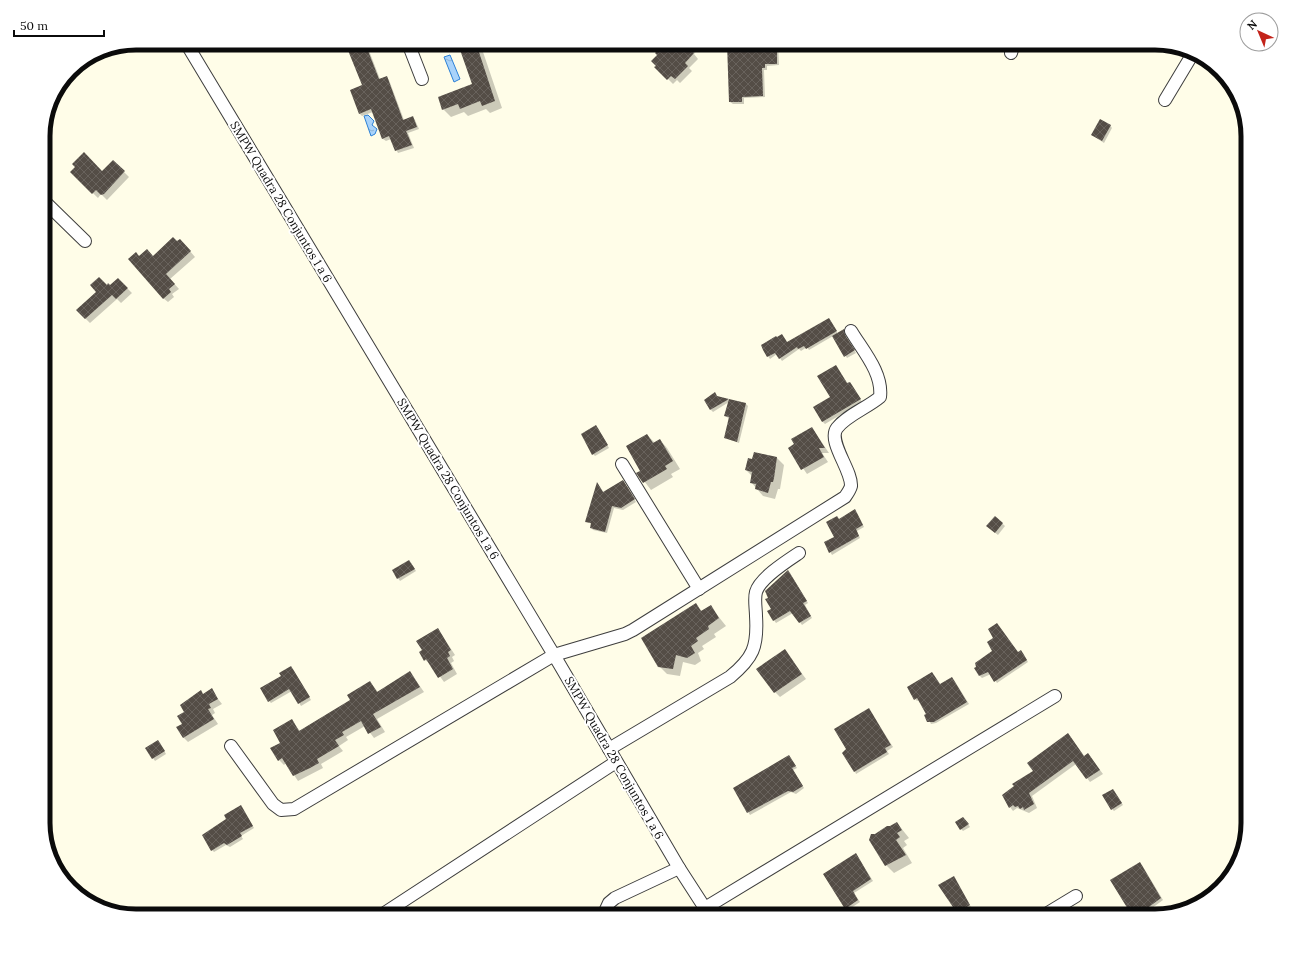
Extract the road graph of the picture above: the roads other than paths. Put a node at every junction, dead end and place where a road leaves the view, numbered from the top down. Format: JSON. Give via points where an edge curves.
{"nodes":[{"id":1,"x":190,"y":50,"type":"edge"},
{"id":2,"x":411,"y":50,"type":"edge"},
{"id":3,"x":1190,"y":58,"type":"edge"},
{"id":4,"x":422,"y":79,"type":"dead end"},
{"id":5,"x":1165,"y":100,"type":"dead end"},
{"id":6,"x":50,"y":207,"type":"edge"},
{"id":7,"x":85,"y":241,"type":"dead end"},
{"id":8,"x":851,"y":331,"type":"dead end"},
{"id":9,"x":622,"y":464,"type":"dead end"},
{"id":10,"x":799,"y":552,"type":"dead end"},
{"id":11,"x":699,"y":589,"type":"junction"},
{"id":12,"x":554,"y":655,"type":"junction"},
{"id":13,"x":1055,"y":696,"type":"dead end"},
{"id":14,"x":231,"y":746,"type":"dead end"},
{"id":15,"x":610,"y":749,"type":"junction"},
{"id":16,"x":616,"y":762,"type":"junction"},
{"id":17,"x":679,"y":868,"type":"junction"},
{"id":18,"x":1076,"y":896,"type":"dead end"},
{"id":19,"x":391,"y":909,"type":"edge"},
{"id":20,"x":606,"y":909,"type":"edge"},
{"id":21,"x":705,"y":909,"type":"edge"},
{"id":22,"x":712,"y":909,"type":"edge"},
{"id":23,"x":1055,"y":909,"type":"edge"}],
"edges":[{"from":1,"to":12,"type":"street","name":"SMPW Quadra 28 Conjuntos 1 a 6"},
{"from":2,"to":4,"type":"street"},
{"from":3,"to":5,"type":"street"},
{"from":6,"to":7,"type":"street"},
{"from":8,"to":11,"type":"street","via":[[876,372],[881,386],[880,398],[849,418],[835,431],[834,437],[850,478],[851,488],[845,497]]},
{"from":9,"to":11,"type":"street"},
{"from":10,"to":15,"type":"street","via":[[762,582],[756,591],[755,647],[744,666]]},
{"from":11,"to":12,"type":"street","via":[[625,634]]},
{"from":12,"to":14,"type":"street","via":[[294,809],[281,810],[273,804]]},
{"from":12,"to":15,"type":"street","name":"SMPW Quadra 28 Conjuntos 1 a 6"},
{"from":13,"to":22,"type":"street"},
{"from":15,"to":16,"type":"street","name":"SMPW Quadra 28 Conjuntos 1 a 6"},
{"from":16,"to":17,"type":"street","name":"SMPW Quadra 28 Conjuntos 1 a 6"},
{"from":16,"to":19,"type":"street"},
{"from":17,"to":20,"type":"street","via":[[615,898]]},
{"from":17,"to":21,"type":"street","name":"SMPW Quadra 28 Conjuntos 1 a 6"},
{"from":18,"to":23,"type":"street"}]}
